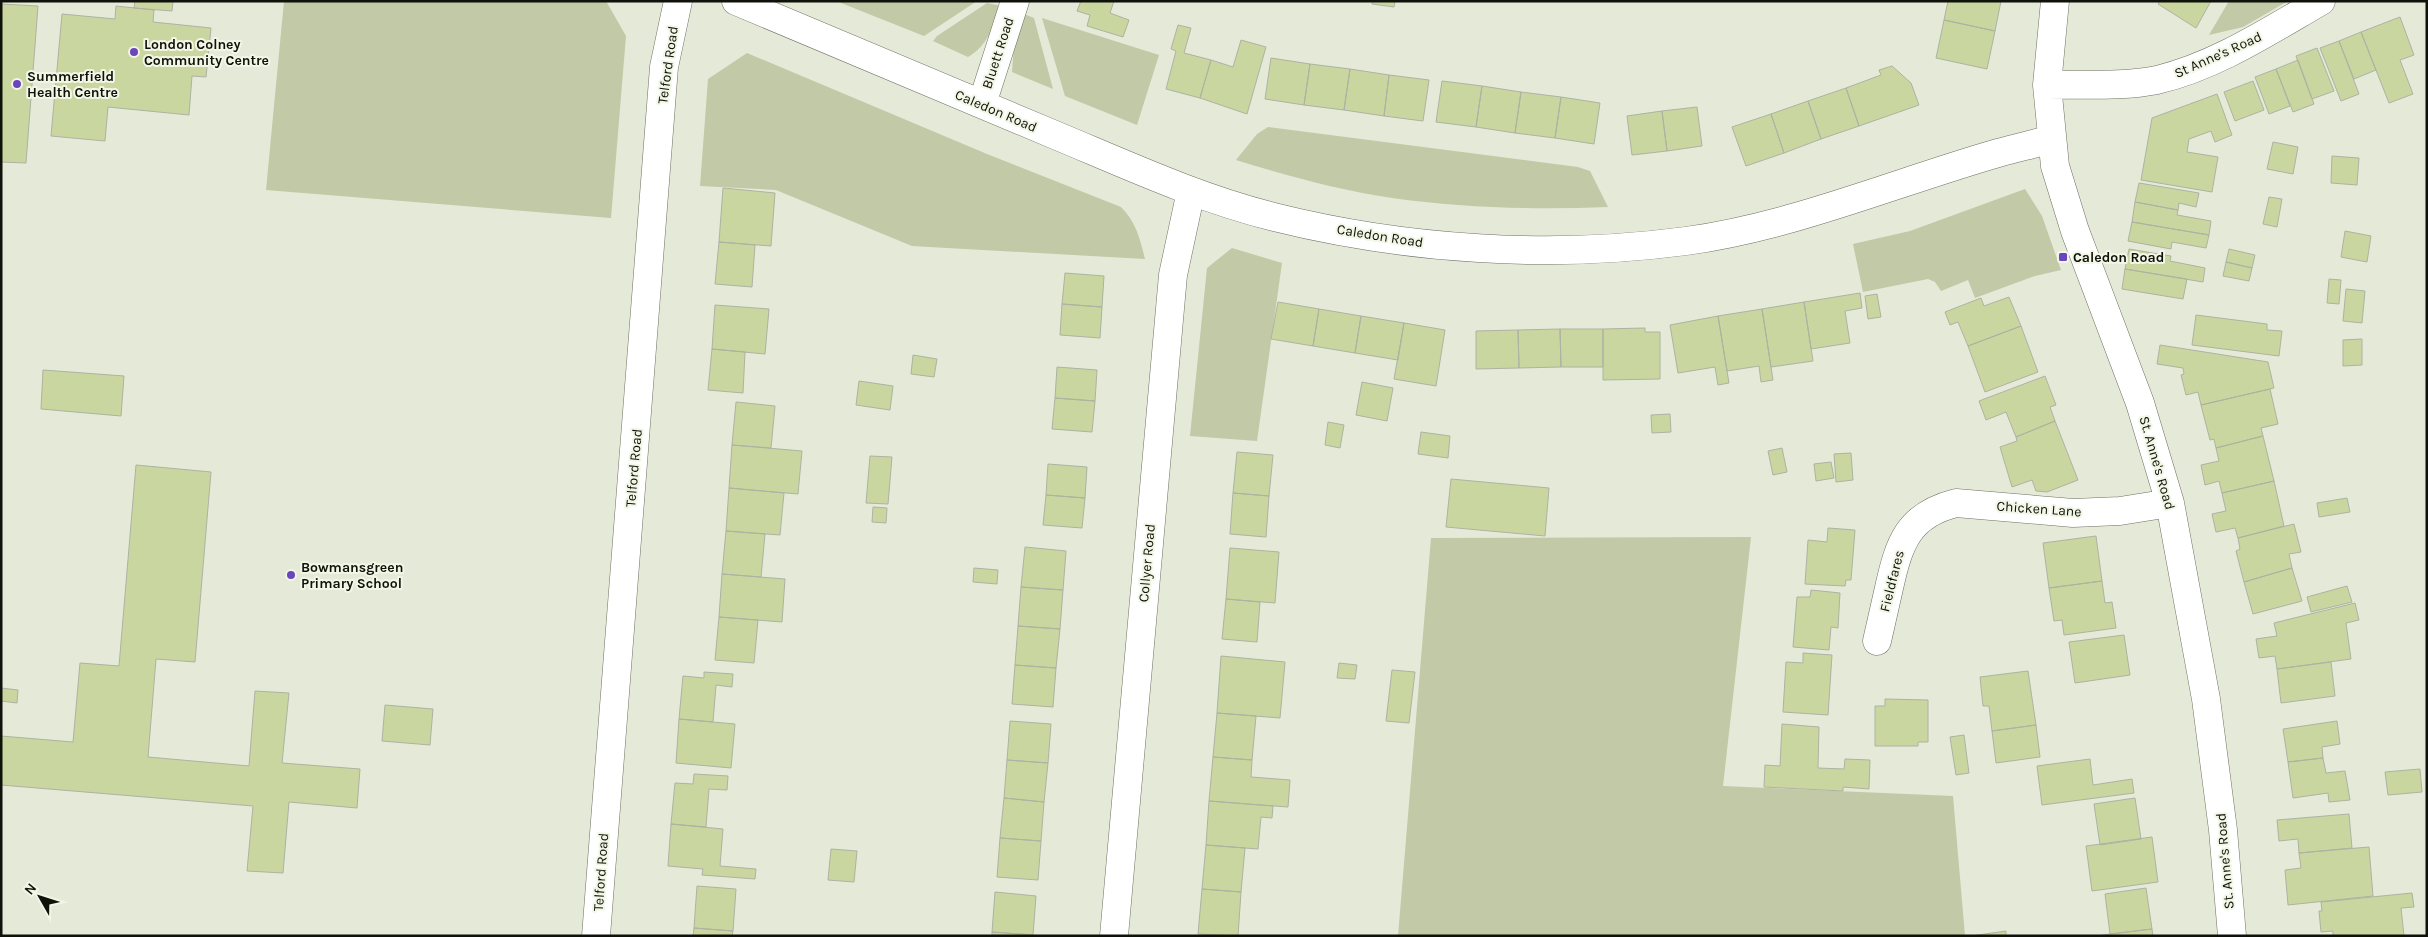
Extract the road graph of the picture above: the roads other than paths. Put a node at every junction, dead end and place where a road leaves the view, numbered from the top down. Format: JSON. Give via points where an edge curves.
{"nodes":[{"id":1,"x":678,"y":1,"type":"edge"},
{"id":2,"x":736,"y":1,"type":"edge"},
{"id":3,"x":1015,"y":1,"type":"edge"},
{"id":4,"x":2055,"y":1,"type":"edge"},
{"id":5,"x":2321,"y":1,"type":"edge"},
{"id":6,"x":2047,"y":85,"type":"junction"},
{"id":7,"x":982,"y":104,"type":"junction"},
{"id":8,"x":2052,"y":139,"type":"junction"},
{"id":9,"x":1191,"y":191,"type":"junction"},
{"id":10,"x":2170,"y":503,"type":"junction"},
{"id":11,"x":1914,"y":525,"type":"joint"},
{"id":12,"x":1877,"y":641,"type":"dead end"},
{"id":13,"x":596,"y":936,"type":"edge"},
{"id":14,"x":1114,"y":936,"type":"edge"},
{"id":15,"x":2232,"y":936,"type":"edge"}],
"edges":[{"from":1,"to":13,"type":"street","name":"Telford Road","via":[[664,67]]},
{"from":2,"to":7,"type":"street","name":"Caledon Road"},
{"from":3,"to":7,"type":"street","name":"Bluett Road"},
{"from":4,"to":6,"type":"street","name":"St. Anne's Road"},
{"from":5,"to":6,"type":"street","name":"St Anne's Road","via":[[2250,42],[2184,72],[2136,83]]},
{"from":6,"to":8,"type":"street","name":"St. Anne's Road"},
{"from":7,"to":9,"type":"street","name":"Caledon Road"},
{"from":8,"to":9,"type":"street","name":"Caledon Road","via":[[1776,224],[1688,240],[1612,248],[1501,249],[1398,241],[1274,217]]},
{"from":8,"to":10,"type":"street","name":"St. Anne's Road","via":[[2054,166],[2061,191],[2140,403]]},
{"from":9,"to":14,"type":"street","name":"Collyer Road","via":[[1174,275]]},
{"from":10,"to":11,"type":"street","name":"Chicken Lane","via":[[2120,511],[2073,513],[1956,503],[1939,508]]},
{"from":10,"to":15,"type":"street","name":"St. Anne's Road","via":[[2206,699],[2223,830]]},
{"from":11,"to":12,"type":"street","name":"Fieldfares","via":[[1903,539],[1895,560]]}]}
